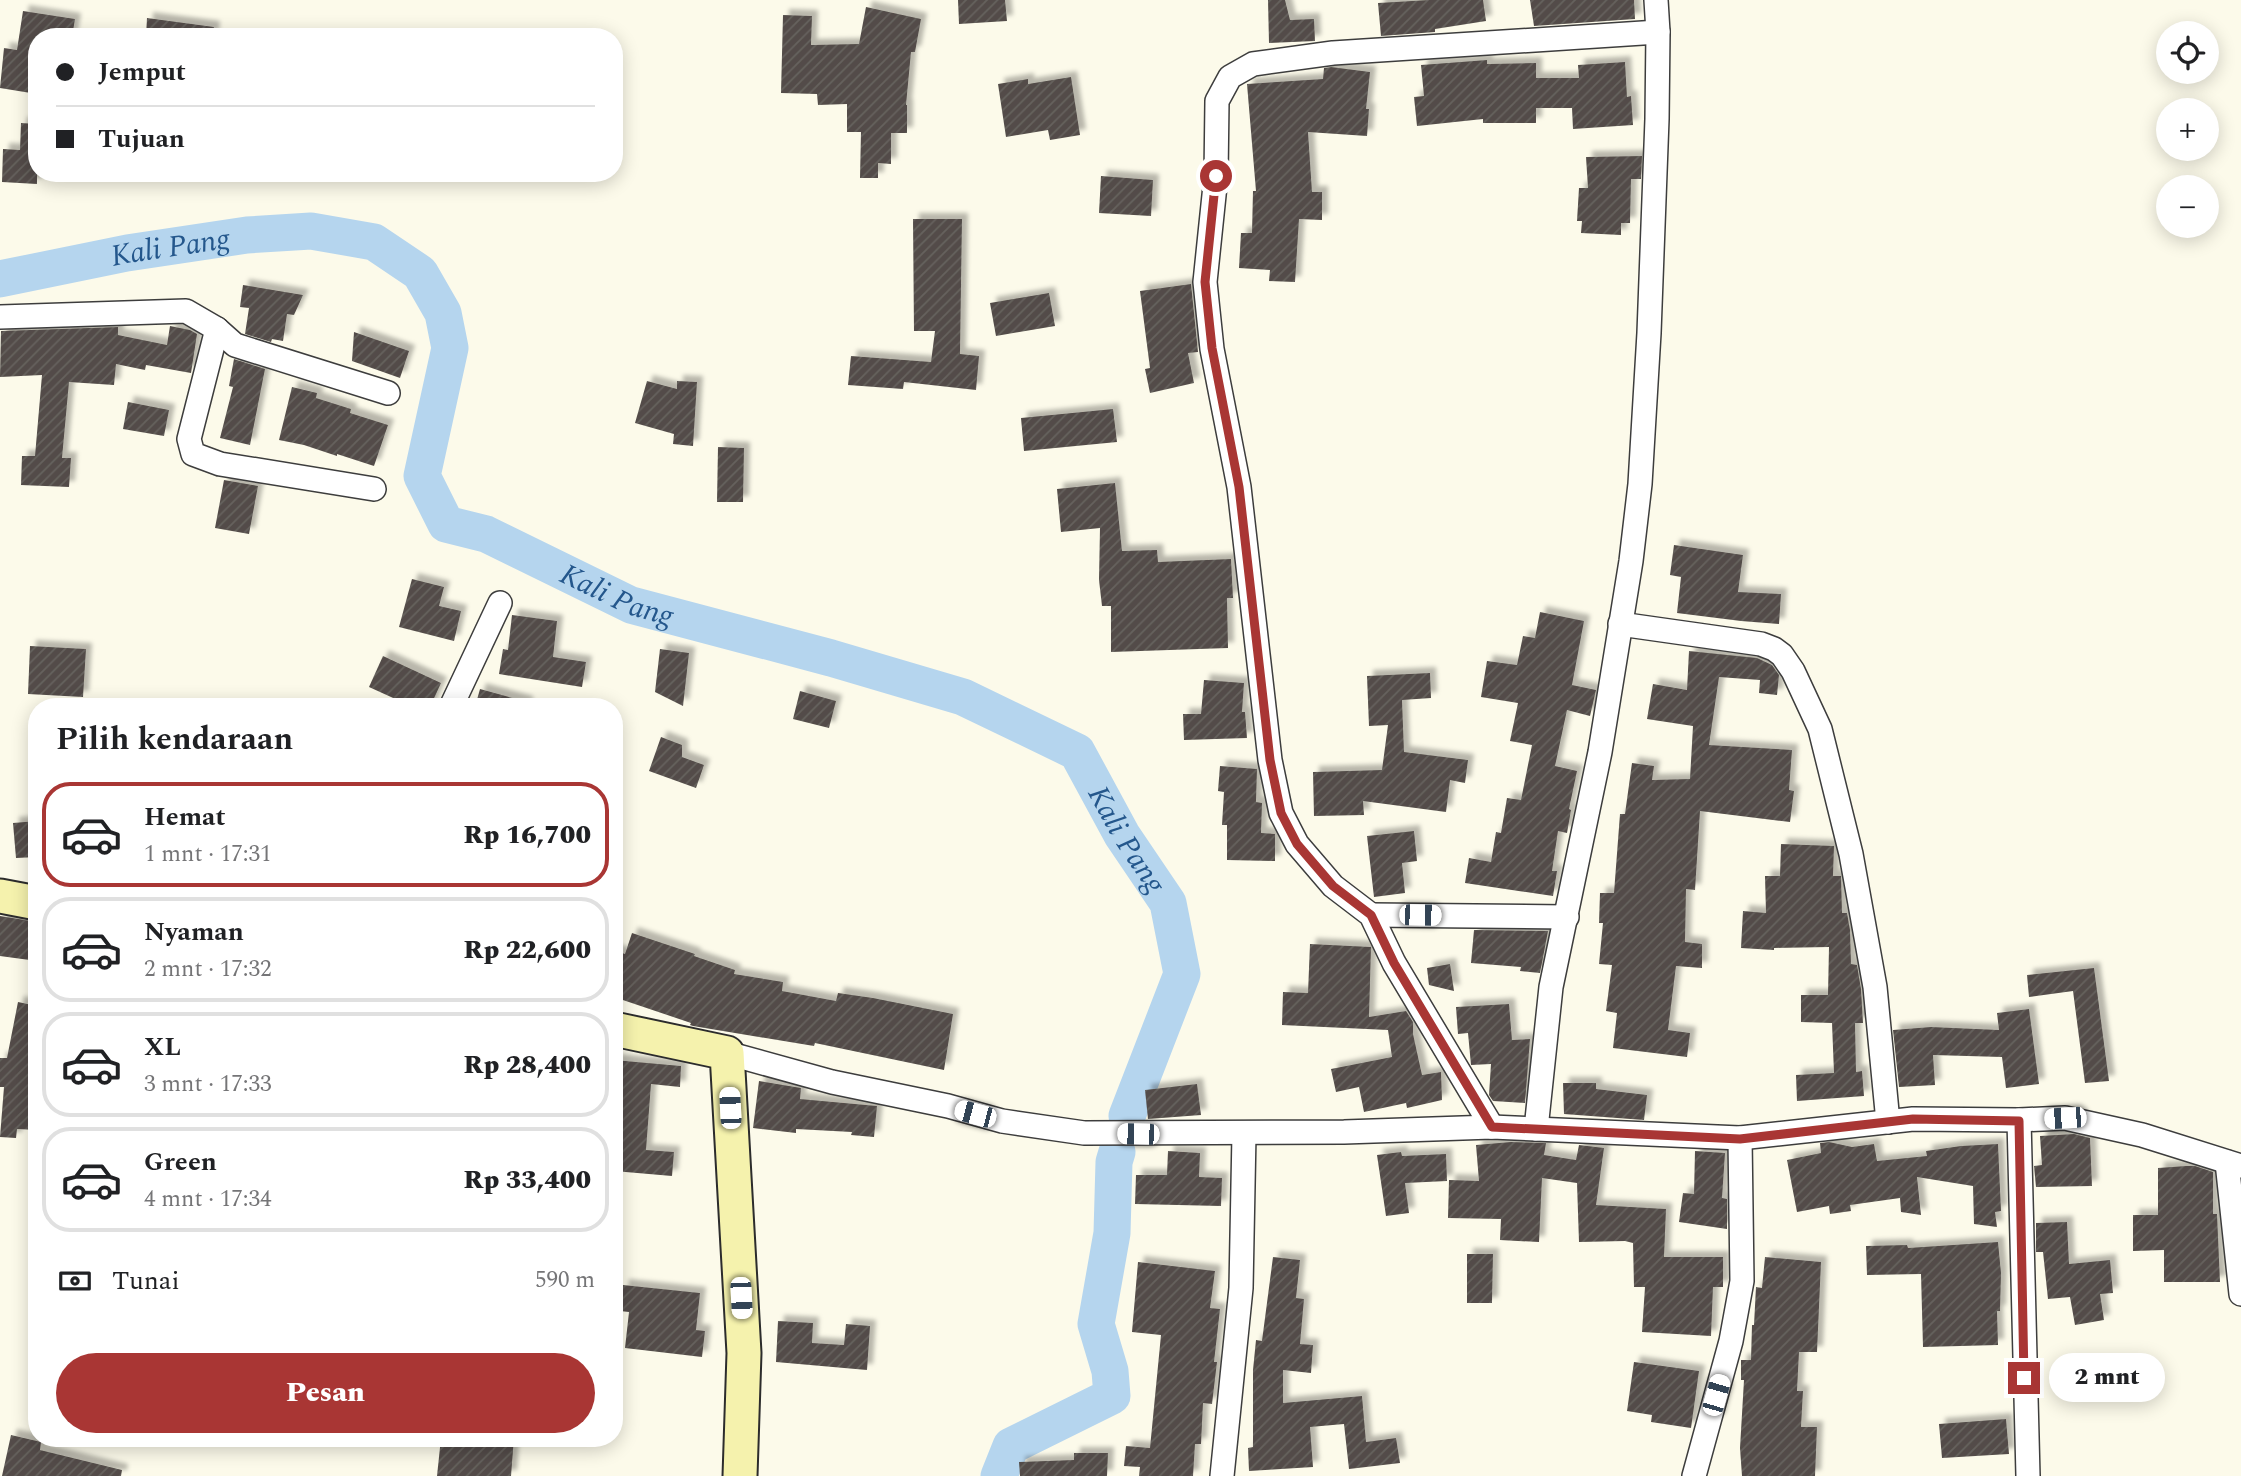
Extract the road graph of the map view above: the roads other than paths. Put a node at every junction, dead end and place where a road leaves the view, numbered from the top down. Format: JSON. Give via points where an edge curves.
{"nodes":[{"id":1,"x":1656,"y":0,"type":"edge"},
{"id":2,"x":1658,"y":32,"type":"junction"},
{"id":3,"x":0,"y":317,"type":"edge"},
{"id":4,"x":217,"y":329,"type":"junction"},
{"id":5,"x":388,"y":394,"type":"dead end"},
{"id":6,"x":374,"y":489,"type":"dead end"},
{"id":7,"x":500,"y":603,"type":"dead end"},
{"id":8,"x":1620,"y":624,"type":"junction"},
{"id":9,"x":456,"y":698,"type":"edge"},
{"id":10,"x":0,"y":896,"type":"edge"},
{"id":11,"x":28,"y":901,"type":"edge"},
{"id":12,"x":1371,"y":915,"type":"junction"},
{"id":13,"x":1567,"y":917,"type":"junction"},
{"id":14,"x":623,"y":1031,"type":"edge"},
{"id":15,"x":727,"y":1053,"type":"junction"},
{"id":16,"x":2019,"y":1121,"type":"junction"},
{"id":17,"x":1888,"y":1122,"type":"junction"},
{"id":18,"x":1492,"y":1127,"type":"junction"},
{"id":19,"x":1536,"y":1129,"type":"junction"},
{"id":20,"x":1244,"y":1133,"type":"junction"},
{"id":21,"x":1740,"y":1139,"type":"junction"},
{"id":22,"x":2234,"y":1164,"type":"edge"},
{"id":23,"x":2241,"y":1294,"type":"edge"},
{"id":24,"x":740,"y":1476,"type":"edge"},
{"id":25,"x":1222,"y":1476,"type":"edge"},
{"id":26,"x":1694,"y":1476,"type":"edge"},
{"id":27,"x":2028,"y":1476,"type":"edge"}],
"edges":[{"from":1,"to":2,"type":"street"},
{"from":2,"to":8,"type":"street","via":[[1640,484]]},
{"from":2,"to":12,"type":"street","via":[[1333,53],[1253,64],[1230,77],[1217,101],[1216,176],[1205,282],[1212,348],[1239,487],[1270,760],[1281,813],[1297,844],[1333,886]]},
{"from":3,"to":4,"type":"street","via":[[186,310]]},
{"from":4,"to":5,"type":"street","via":[[235,345]]},
{"from":4,"to":6,"type":"street","via":[[189,439],[193,454],[220,464]]},
{"from":7,"to":9,"type":"street"},
{"from":8,"to":13,"type":"street"},
{"from":8,"to":17,"type":"street","via":[[1760,644],[1782,655],[1793,671],[1820,729],[1851,854],[1875,987]]},
{"from":10,"to":11,"type":"street"},
{"from":12,"to":13,"type":"street"},
{"from":12,"to":18,"type":"street","via":[[1394,963]]},
{"from":13,"to":19,"type":"street","via":[[1551,988]]},
{"from":14,"to":15,"type":"street"},
{"from":15,"to":20,"type":"street","via":[[1002,1121],[1084,1133]]},
{"from":15,"to":24,"type":"street","via":[[744,1353]]},
{"from":16,"to":17,"type":"street"},
{"from":16,"to":22,"type":"street","via":[[2065,1118],[2142,1135]]},
{"from":16,"to":27,"type":"street"},
{"from":17,"to":21,"type":"street"},
{"from":18,"to":19,"type":"street"},
{"from":18,"to":20,"type":"street"},
{"from":19,"to":21,"type":"street"},
{"from":20,"to":25,"type":"street","via":[[1241,1288]]},
{"from":21,"to":26,"type":"street","via":[[1742,1281],[1731,1341]]},
{"from":22,"to":23,"type":"street"}]}
